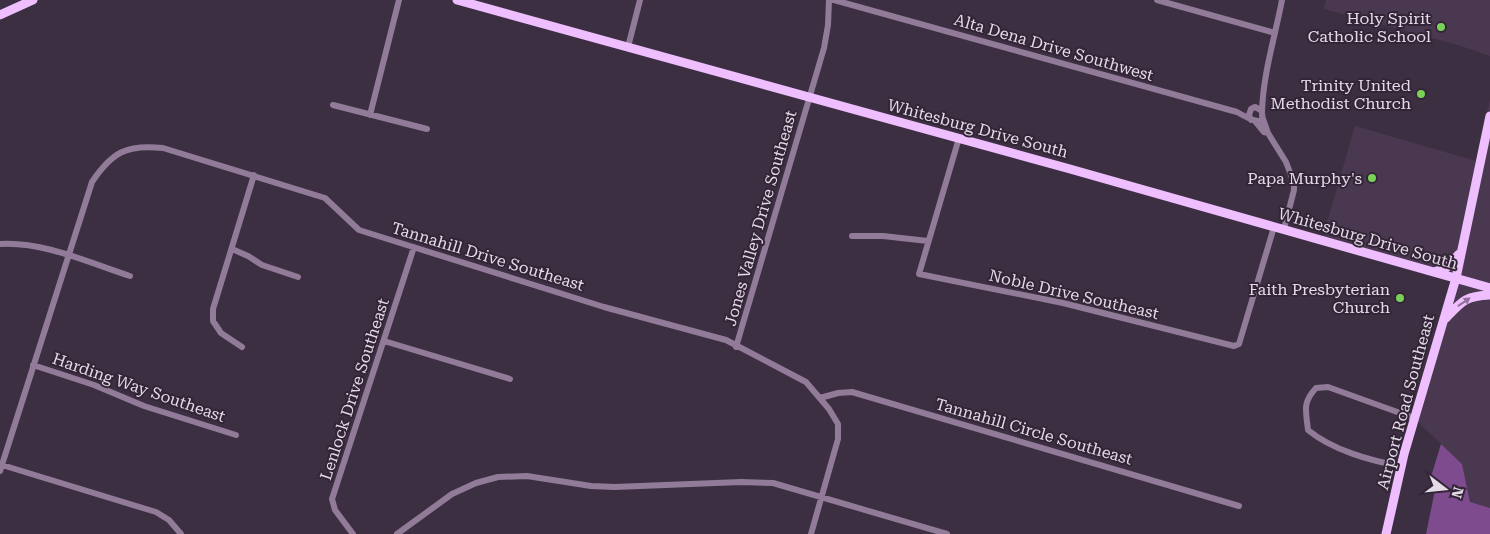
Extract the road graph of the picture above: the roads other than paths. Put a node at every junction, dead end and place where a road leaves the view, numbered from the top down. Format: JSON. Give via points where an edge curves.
{"nodes":[{"id":1,"x":33,"y":0,"type":"edge"},
{"id":2,"x":399,"y":0,"type":"edge"},
{"id":3,"x":457,"y":0,"type":"edge"},
{"id":4,"x":640,"y":0,"type":"edge"},
{"id":5,"x":830,"y":0,"type":"edge"},
{"id":6,"x":834,"y":0,"type":"edge"},
{"id":7,"x":1157,"y":0,"type":"edge"},
{"id":8,"x":1282,"y":0,"type":"edge"},
{"id":9,"x":0,"y":15,"type":"edge"},
{"id":10,"x":1275,"y":33,"type":"junction"},
{"id":11,"x":628,"y":47,"type":"junction"},
{"id":12,"x":1262,"y":94,"type":"junction"},
{"id":13,"x":810,"y":97,"type":"junction"},
{"id":14,"x":333,"y":104,"type":"dead end"},
{"id":15,"x":1253,"y":108,"type":"junction"},
{"id":16,"x":1238,"y":112,"type":"junction"},
{"id":17,"x":1262,"y":114,"type":"junction"},
{"id":18,"x":370,"y":115,"type":"junction"},
{"id":19,"x":1490,"y":116,"type":"edge"},
{"id":20,"x":1253,"y":120,"type":"junction"},
{"id":21,"x":427,"y":129,"type":"dead end"},
{"id":22,"x":1268,"y":133,"type":"junction"},
{"id":23,"x":959,"y":138,"type":"junction"},
{"id":24,"x":254,"y":175,"type":"junction"},
{"id":25,"x":1274,"y":227,"type":"junction"},
{"id":26,"x":1284,"y":230,"type":"junction"},
{"id":27,"x":852,"y":236,"type":"dead end"},
{"id":28,"x":928,"y":241,"type":"junction"},
{"id":29,"x":0,"y":244,"type":"edge"},
{"id":30,"x":414,"y":247,"type":"junction"},
{"id":31,"x":232,"y":249,"type":"junction"},
{"id":32,"x":1462,"y":250,"type":"junction"},
{"id":33,"x":69,"y":256,"type":"junction"},
{"id":34,"x":1433,"y":272,"type":"junction"},
{"id":35,"x":130,"y":276,"type":"dead end"},
{"id":36,"x":298,"y":277,"type":"dead end"},
{"id":37,"x":1456,"y":278,"type":"junction"},
{"id":38,"x":1490,"y":288,"type":"edge"},
{"id":39,"x":1490,"y":295,"type":"edge"},
{"id":40,"x":1443,"y":321,"type":"junction"},
{"id":41,"x":384,"y":341,"type":"junction"},
{"id":42,"x":242,"y":347,"type":"dead end"},
{"id":43,"x":736,"y":347,"type":"junction"},
{"id":44,"x":34,"y":365,"type":"junction"},
{"id":45,"x":510,"y":379,"type":"dead end"},
{"id":46,"x":820,"y":398,"type":"junction"},
{"id":47,"x":1414,"y":418,"type":"junction"},
{"id":48,"x":236,"y":435,"type":"dead end"},
{"id":49,"x":1401,"y":466,"type":"junction"},
{"id":50,"x":1,"y":468,"type":"edge"},
{"id":51,"x":821,"y":498,"type":"junction"},
{"id":52,"x":1239,"y":506,"type":"dead end"},
{"id":53,"x":181,"y":534,"type":"edge"},
{"id":54,"x":353,"y":534,"type":"edge"},
{"id":55,"x":397,"y":534,"type":"edge"},
{"id":56,"x":811,"y":534,"type":"edge"},
{"id":57,"x":947,"y":534,"type":"edge"},
{"id":58,"x":1386,"y":534,"type":"edge"}],
"edges":[{"from":1,"to":9,"type":"main road"},
{"from":2,"to":18,"type":"street"},
{"from":3,"to":11,"type":"main road","name":"Whitesburg Drive South"},
{"from":4,"to":11,"type":"street"},
{"from":5,"to":13,"type":"street","name":"Jones Valley Drive Southeast","via":[[824,48]]},
{"from":6,"to":16,"type":"street","name":"Alta Dena Drive Southwest"},
{"from":7,"to":10,"type":"street"},
{"from":8,"to":10,"type":"street"},
{"from":10,"to":12,"type":"street"},
{"from":11,"to":13,"type":"main road","name":"Whitesburg Drive South"},
{"from":12,"to":15,"type":"street"},
{"from":12,"to":17,"type":"street"},
{"from":13,"to":23,"type":"main road","name":"Whitesburg Drive South"},
{"from":13,"to":43,"type":"street","name":"Jones Valley Drive Southeast"},
{"from":14,"to":18,"type":"street"},
{"from":15,"to":16,"type":"street","name":"Alta Dena Drive Southwest"},
{"from":15,"to":17,"type":"street","via":[[1259,108]]},
{"from":15,"to":20,"type":"street","via":[[1249,115]]},
{"from":16,"to":20,"type":"street","name":"Alta Dena Drive Southwest"},
{"from":17,"to":20,"type":"street","via":[[1260,120]]},
{"from":17,"to":22,"type":"street"},
{"from":18,"to":21,"type":"street"},
{"from":19,"to":32,"type":"main road","name":"Airport Road Southeast"},
{"from":20,"to":22,"type":"street","name":"Alta Dena Drive Southwest"},
{"from":22,"to":26,"type":"street","via":[[1286,162],[1294,183]]},
{"from":23,"to":25,"type":"main road","name":"Whitesburg Drive South"},
{"from":23,"to":28,"type":"street","name":"Noble Drive Southeast"},
{"from":24,"to":30,"type":"street","name":"Tannahill Drive Southeast","via":[[326,198],[359,230]]},
{"from":24,"to":31,"type":"street"},
{"from":24,"to":33,"type":"street","name":"Tannahill Drive Southeast","via":[[163,148],[134,148],[116,154],[92,182]]},
{"from":25,"to":26,"type":"main road","name":"Whitesburg Drive South"},
{"from":25,"to":28,"type":"street","name":"Noble Drive Southeast","via":[[1239,344],[1234,346],[1063,303],[919,274]]},
{"from":26,"to":34,"type":"main road","name":"Whitesburg Drive South"},
{"from":27,"to":28,"type":"street"},
{"from":29,"to":33,"type":"street","via":[[28,244]]},
{"from":30,"to":41,"type":"street","name":"Lenlock Drive Southeast"},
{"from":30,"to":43,"type":"street","name":"Tannahill Drive Southeast","via":[[604,307],[726,340]]},
{"from":31,"to":36,"type":"street","via":[[262,266]]},
{"from":31,"to":42,"type":"street","via":[[213,309],[213,322]]},
{"from":32,"to":34,"type":"main road","via":[[1446,268]]},
{"from":32,"to":37,"type":"main road","name":"Airport Road Southeast"},
{"from":33,"to":35,"type":"street"},
{"from":33,"to":44,"type":"street","name":"Tannahill Drive Southeast"},
{"from":34,"to":37,"type":"main road","name":"Whitesburg Drive South"},
{"from":37,"to":38,"type":"main road","name":"Whitesburg Drive South"},
{"from":37,"to":40,"type":"main road","name":"Airport Road Southeast"},
{"from":40,"to":39,"type":"main road","one_way":true,"via":[[1464,299]]},
{"from":40,"to":47,"type":"main road","name":"Airport Road Southeast"},
{"from":41,"to":45,"type":"street"},
{"from":41,"to":54,"type":"street","name":"Lenlock Drive Southeast","via":[[332,499],[335,510]]},
{"from":43,"to":46,"type":"street","name":"Tannahill Drive Southeast","via":[[806,382]]},
{"from":44,"to":48,"type":"street","name":"Harding Way Southeast","via":[[144,406]]},
{"from":44,"to":50,"type":"street","name":"Tannahill Drive Southeast"},
{"from":46,"to":51,"type":"street","name":"Tannahill Drive Southeast","via":[[838,424],[838,439]]},
{"from":46,"to":52,"type":"street","name":"Tannahill Circle Southeast","via":[[852,392]]},
{"from":47,"to":49,"type":"main road","name":"Airport Road Southeast"},
{"from":47,"to":49,"type":"street","via":[[1328,387],[1316,388],[1308,397],[1308,430],[1318,438],[1377,462]]},
{"from":49,"to":58,"type":"main road","name":"Airport Road Southeast"},
{"from":50,"to":53,"type":"street","via":[[156,512],[169,520]]},
{"from":51,"to":55,"type":"street","via":[[773,483],[615,487],[527,476],[498,476],[452,494]]},
{"from":51,"to":56,"type":"street","name":"Tannahill Drive Southeast"},
{"from":51,"to":57,"type":"street"}]}
